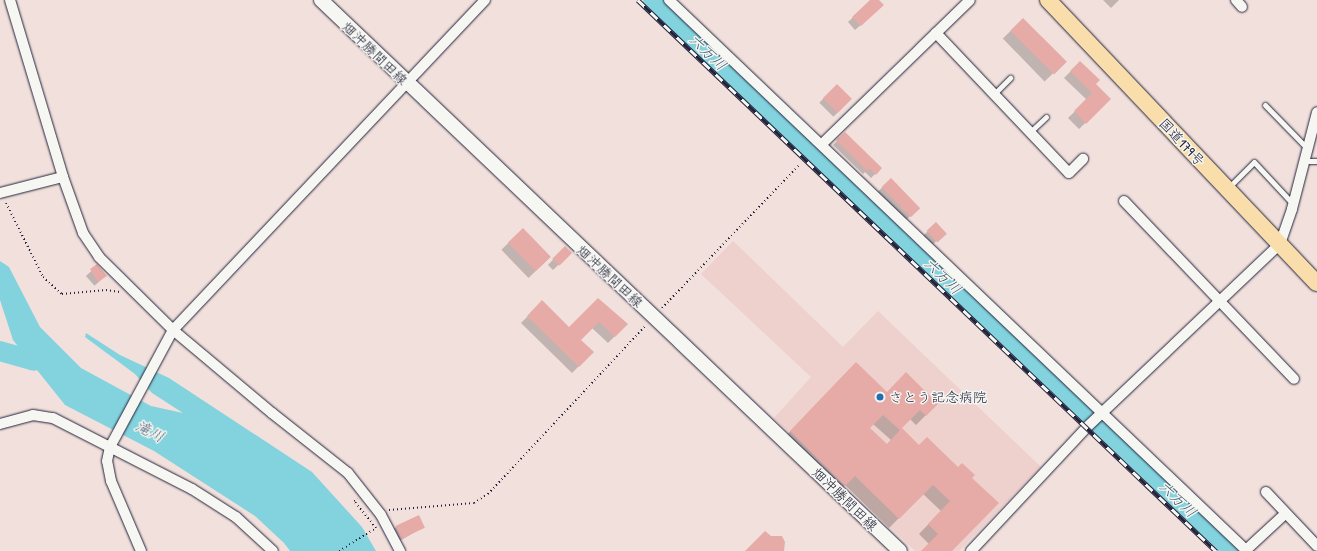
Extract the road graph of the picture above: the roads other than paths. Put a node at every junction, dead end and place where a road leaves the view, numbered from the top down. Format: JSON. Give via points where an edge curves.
{"nodes":[{"id":1,"x":10,"y":0,"type":"edge"},
{"id":2,"x":321,"y":0,"type":"edge"},
{"id":3,"x":486,"y":0,"type":"edge"},
{"id":4,"x":669,"y":0,"type":"edge"},
{"id":5,"x":970,"y":0,"type":"edge"},
{"id":6,"x":1048,"y":0,"type":"edge"},
{"id":7,"x":936,"y":33,"type":"junction"},
{"id":8,"x":1010,"y":78,"type":"dead end"},
{"id":9,"x":407,"y":83,"type":"junction"},
{"id":10,"x":994,"y":94,"type":"junction"},
{"id":11,"x":1264,"y":105,"type":"dead end"},
{"id":12,"x":1317,"y":112,"type":"edge"},
{"id":13,"x":1046,"y":117,"type":"dead end"},
{"id":14,"x":1030,"y":132,"type":"junction"},
{"id":15,"x":822,"y":144,"type":"junction"},
{"id":16,"x":1307,"y":148,"type":"junction"},
{"id":17,"x":1083,"y":159,"type":"dead end"},
{"id":18,"x":1304,"y":161,"type":"junction"},
{"id":19,"x":1317,"y":161,"type":"edge"},
{"id":20,"x":63,"y":177,"type":"junction"},
{"id":21,"x":1227,"y":189,"type":"junction"},
{"id":22,"x":0,"y":193,"type":"edge"},
{"id":23,"x":1124,"y":201,"type":"dead end"},
{"id":24,"x":1293,"y":204,"type":"junction"},
{"id":25,"x":1280,"y":244,"type":"junction"},
{"id":26,"x":1317,"y":283,"type":"edge"},
{"id":27,"x":1220,"y":301,"type":"junction"},
{"id":28,"x":173,"y":330,"type":"junction"},
{"id":29,"x":1294,"y":379,"type":"dead end"},
{"id":30,"x":1102,"y":413,"type":"junction"},
{"id":31,"x":0,"y":424,"type":"edge"},
{"id":32,"x":110,"y":447,"type":"junction"},
{"id":33,"x":1266,"y":492,"type":"dead end"},
{"id":34,"x":1286,"y":513,"type":"junction"},
{"id":35,"x":1317,"y":546,"type":"edge"},
{"id":36,"x":141,"y":551,"type":"edge"},
{"id":37,"x":273,"y":551,"type":"edge"},
{"id":38,"x":400,"y":551,"type":"edge"},
{"id":39,"x":900,"y":551,"type":"edge"},
{"id":40,"x":971,"y":551,"type":"edge"},
{"id":41,"x":1247,"y":551,"type":"edge"}],
"edges":[{"from":1,"to":20,"type":"street"},
{"from":2,"to":9,"type":"main road","name":"畑沖勝間田線"},
{"from":3,"to":9,"type":"street"},
{"from":4,"to":15,"type":"street"},
{"from":5,"to":7,"type":"street"},
{"from":6,"to":21,"type":"highway","name":"国道179号"},
{"from":7,"to":10,"type":"street"},
{"from":7,"to":15,"type":"street"},
{"from":8,"to":10,"type":"lane"},
{"from":9,"to":28,"type":"street"},
{"from":9,"to":39,"type":"main road","name":"畑沖勝間田線"},
{"from":10,"to":14,"type":"street"},
{"from":11,"to":16,"type":"lane"},
{"from":12,"to":16,"type":"street"},
{"from":13,"to":14,"type":"lane"},
{"from":14,"to":17,"type":"street","via":[[1069,173]]},
{"from":15,"to":30,"type":"street"},
{"from":16,"to":18,"type":"street"},
{"from":18,"to":19,"type":"lane"},
{"from":18,"to":24,"type":"street"},
{"from":20,"to":22,"type":"street"},
{"from":20,"to":28,"type":"street","via":[[83,233],[99,258]]},
{"from":21,"to":24,"type":"lane","via":[[1254,162]]},
{"from":21,"to":25,"type":"highway","name":"国道179号"},
{"from":23,"to":27,"type":"street"},
{"from":24,"to":25,"type":"street"},
{"from":25,"to":26,"type":"highway","name":"国道179号"},
{"from":25,"to":27,"type":"street"},
{"from":27,"to":29,"type":"street"},
{"from":27,"to":30,"type":"street"},
{"from":28,"to":32,"type":"street"},
{"from":28,"to":38,"type":"street","via":[[272,414],[348,473],[382,515]]},
{"from":30,"to":40,"type":"street"},
{"from":30,"to":41,"type":"street"},
{"from":31,"to":32,"type":"street","via":[[33,415],[53,418]]},
{"from":32,"to":36,"type":"street","via":[[107,461],[111,481]]},
{"from":32,"to":37,"type":"street","via":[[192,489],[241,521]]},
{"from":33,"to":34,"type":"street"},
{"from":34,"to":35,"type":"street"},
{"from":34,"to":41,"type":"street"}]}
